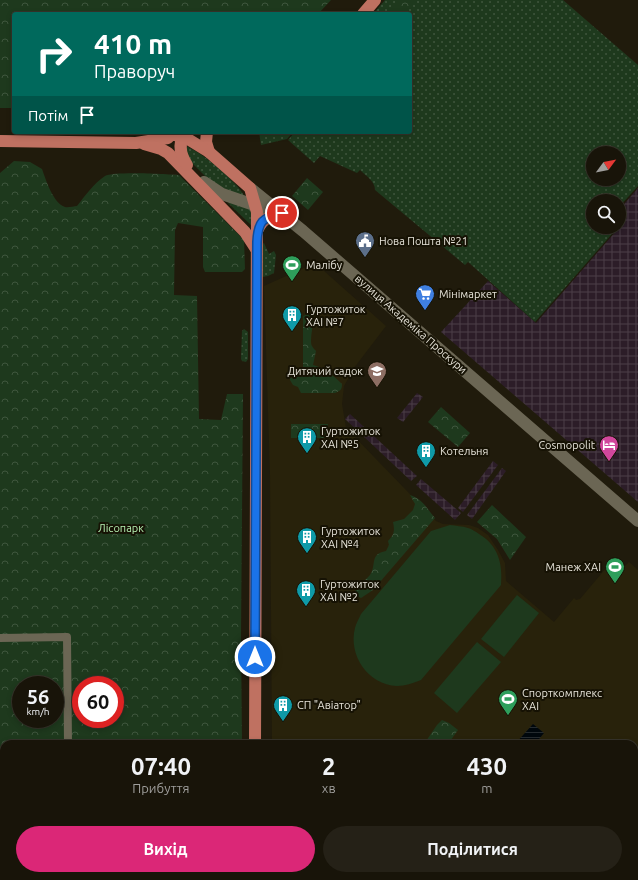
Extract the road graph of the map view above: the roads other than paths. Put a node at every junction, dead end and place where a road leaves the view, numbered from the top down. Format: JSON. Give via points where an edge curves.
{"nodes":[{"id":1,"x":375,"y":0,"type":"edge"},
{"id":2,"x":365,"y":12,"type":"edge"},
{"id":3,"x":143,"y":134,"type":"edge"},
{"id":4,"x":182,"y":134,"type":"edge"},
{"id":5,"x":187,"y":134,"type":"edge"},
{"id":6,"x":188,"y":134,"type":"edge"},
{"id":7,"x":207,"y":134,"type":"edge"},
{"id":8,"x":0,"y":140,"type":"edge"},
{"id":9,"x":89,"y":142,"type":"junction"},
{"id":10,"x":136,"y":143,"type":"junction"},
{"id":11,"x":164,"y":150,"type":"junction"},
{"id":12,"x":209,"y":152,"type":"junction"},
{"id":13,"x":187,"y":165,"type":"junction"},
{"id":14,"x":204,"y":182,"type":"junction"},
{"id":15,"x":250,"y":188,"type":"junction"},
{"id":16,"x":256,"y":206,"type":"junction"},
{"id":17,"x":282,"y":213,"type":"junction"},
{"id":18,"x":258,"y":229,"type":"junction"},
{"id":19,"x":256,"y":249,"type":"junction"},
{"id":20,"x":638,"y":521,"type":"edge"},
{"id":21,"x":0,"y":638,"type":"edge"},
{"id":22,"x":68,"y":740,"type":"edge"},
{"id":23,"x":255,"y":740,"type":"edge"}],
"edges":[{"from":1,"to":2,"type":"main road"},
{"from":3,"to":9,"type":"main road","name":"вулиця Академіка Проскури"},
{"from":4,"to":10,"type":"main road"},
{"from":5,"to":13,"type":"main road","via":[[180,154]]},
{"from":6,"to":12,"type":"main road","name":"вулиця Академіка Проскури"},
{"from":7,"to":12,"type":"main road"},
{"from":8,"to":9,"type":"main road"},
{"from":9,"to":10,"type":"main road"},
{"from":10,"to":11,"type":"main road"},
{"from":11,"to":13,"type":"main road"},
{"from":11,"to":19,"type":"main road","via":[[234,220]]},
{"from":12,"to":15,"type":"main road","name":"вулиця Академіка Проскури"},
{"from":13,"to":14,"type":"main road"},
{"from":14,"to":16,"type":"street","via":[[222,194]]},
{"from":14,"to":19,"type":"main road","via":[[248,229]]},
{"from":15,"to":16,"type":"main road"},
{"from":15,"to":17,"type":"street","name":"вулиця Академіка Проскури"},
{"from":16,"to":17,"type":"street"},
{"from":16,"to":18,"type":"main road"},
{"from":17,"to":18,"type":"main road","via":[[267,218]]},
{"from":17,"to":20,"type":"street","name":"вулиця Академіка Проскури"},
{"from":18,"to":19,"type":"main road"},
{"from":19,"to":23,"type":"main road"},
{"from":21,"to":22,"type":"street","via":[[67,636]]}]}
